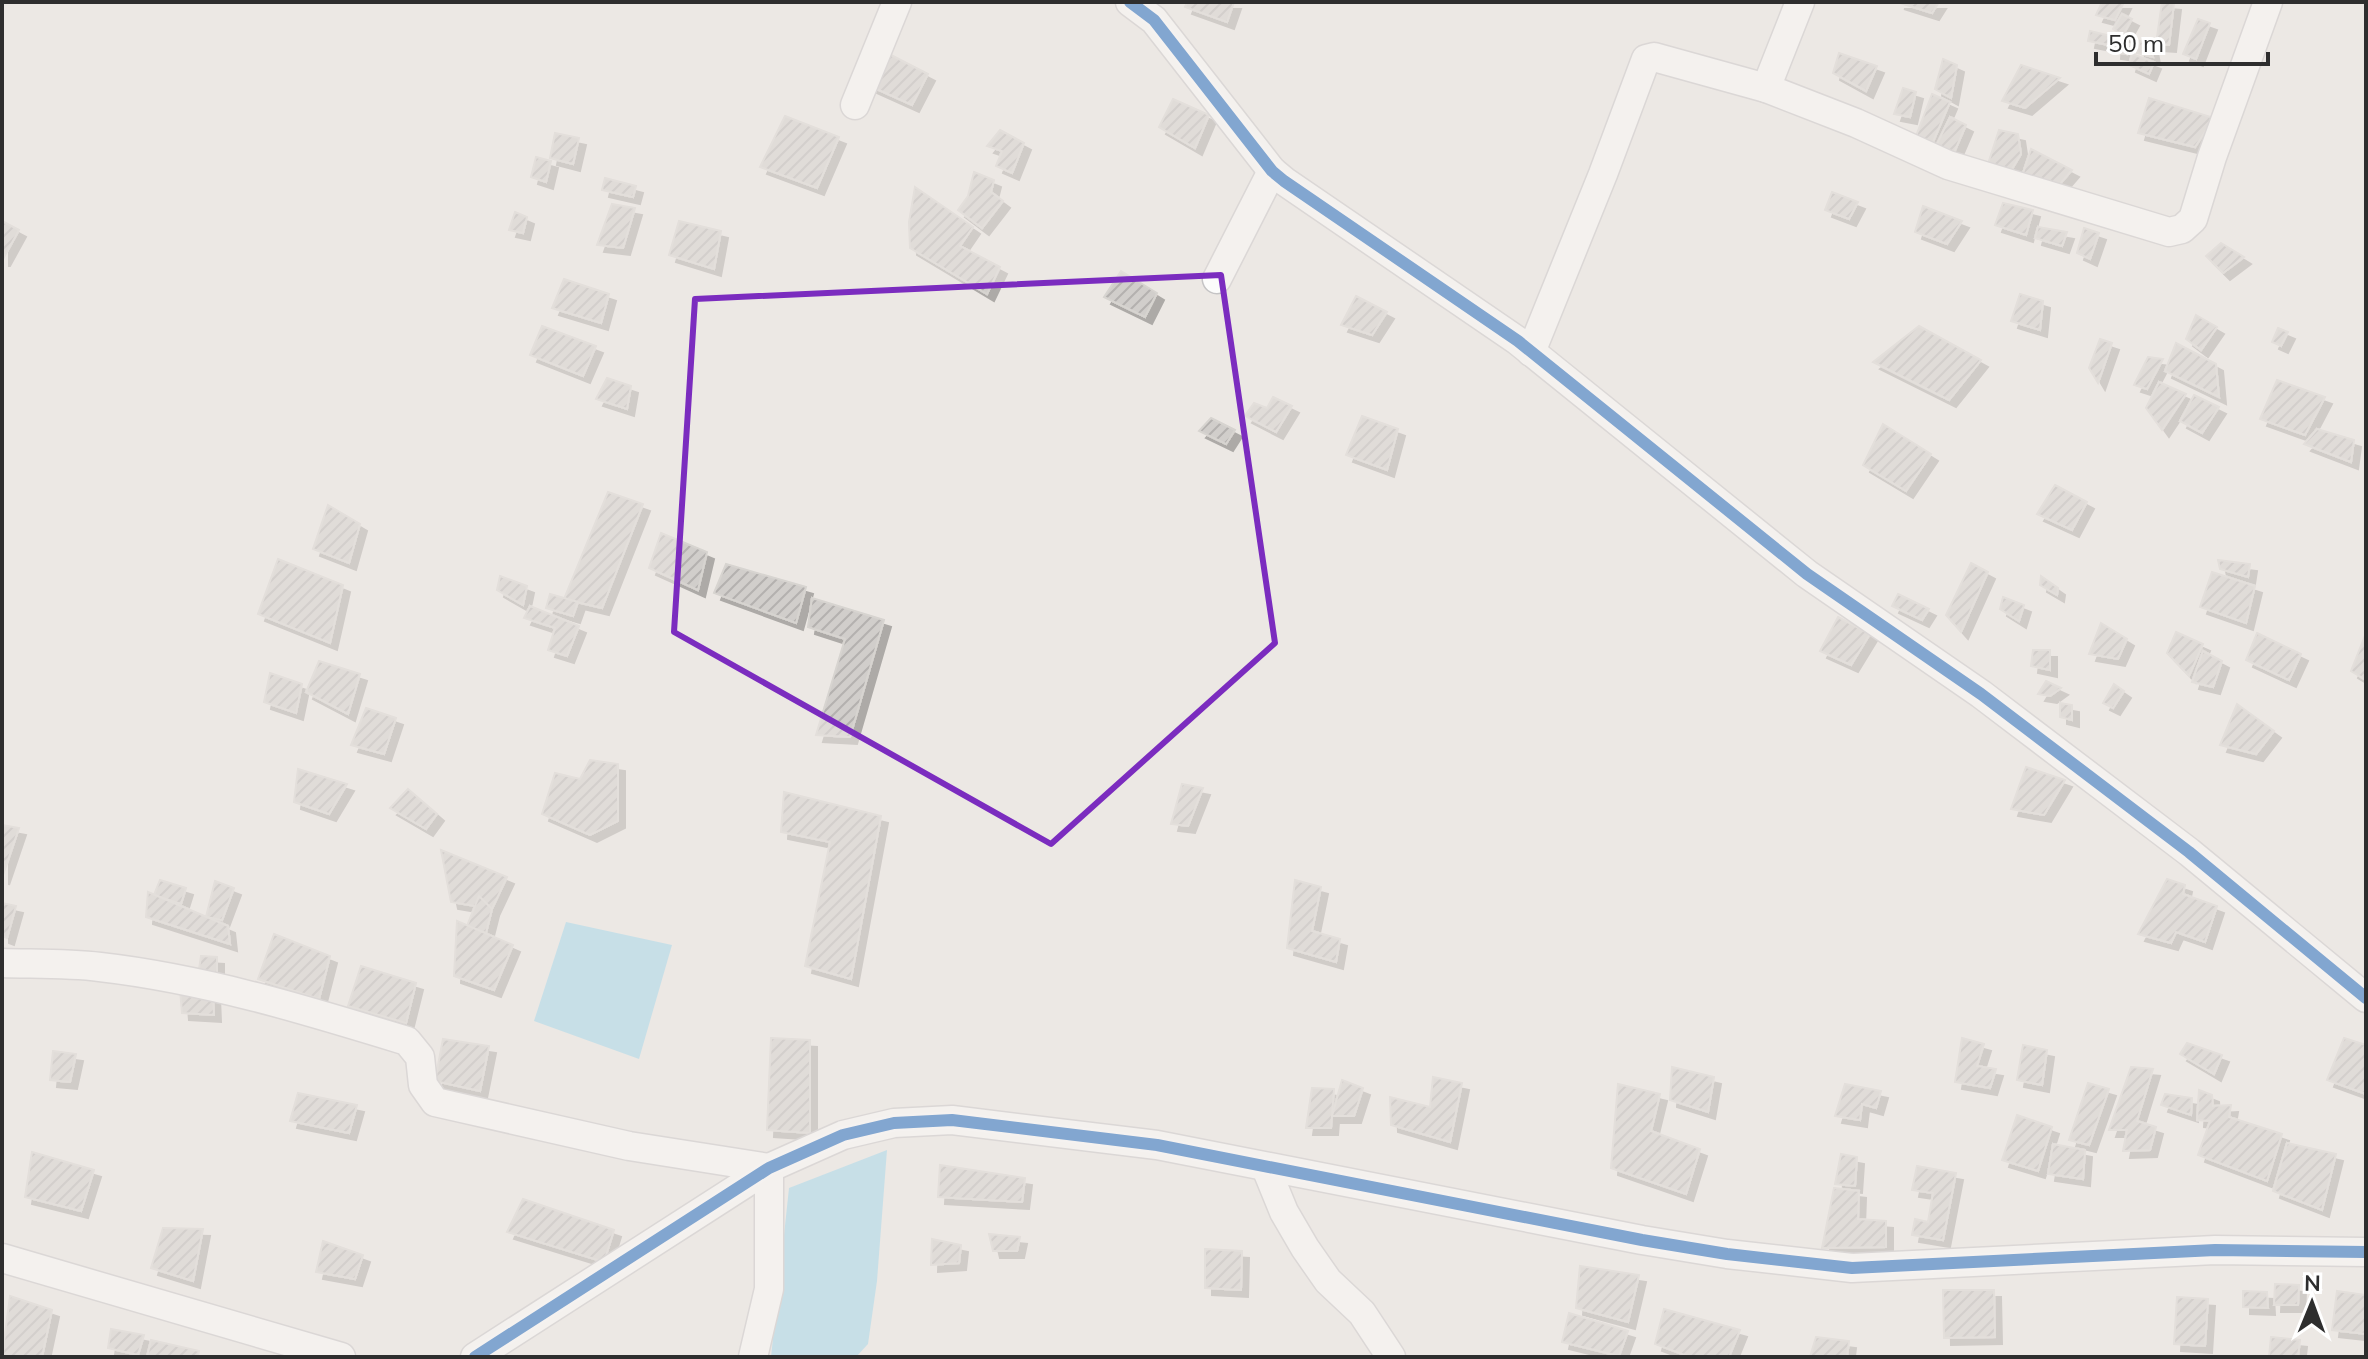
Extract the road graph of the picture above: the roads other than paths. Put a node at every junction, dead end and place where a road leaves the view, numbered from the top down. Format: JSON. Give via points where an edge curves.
{"nodes":[{"id":1,"x":897,"y":2,"type":"edge"},
{"id":2,"x":1130,"y":2,"type":"edge"},
{"id":3,"x":1800,"y":2,"type":"edge"},
{"id":4,"x":2268,"y":2,"type":"edge"},
{"id":5,"x":1158,"y":11,"type":"edge"},
{"id":6,"x":1766,"y":88,"type":"junction"},
{"id":7,"x":855,"y":105,"type":"dead end"},
{"id":8,"x":1272,"y":171,"type":"junction"},
{"id":9,"x":1217,"y":279,"type":"dead end"},
{"id":10,"x":1531,"y":352,"type":"junction"},
{"id":11,"x":2,"y":963,"type":"edge"},
{"id":12,"x":2366,"y":998,"type":"edge"},
{"id":13,"x":769,"y":1168,"type":"junction"},
{"id":14,"x":1266,"y":1168,"type":"junction"},
{"id":15,"x":2366,"y":1252,"type":"edge"},
{"id":16,"x":2,"y":1258,"type":"edge"},
{"id":17,"x":341,"y":1357,"type":"edge"},
{"id":18,"x":475,"y":1357,"type":"edge"},
{"id":19,"x":753,"y":1357,"type":"edge"},
{"id":20,"x":1391,"y":1357,"type":"edge"}],
"edges":[{"from":1,"to":7,"type":"street"},
{"from":2,"to":5,"type":"street"},
{"from":3,"to":6,"type":"street"},
{"from":4,"to":6,"type":"street","via":[[2193,219],[2169,232],[1948,165]]},
{"from":5,"to":8,"type":"street"},
{"from":6,"to":10,"type":"street","via":[[1646,59]]},
{"from":8,"to":9,"type":"street"},
{"from":8,"to":10,"type":"street"},
{"from":10,"to":12,"type":"street","via":[[1807,574],[1981,694],[2189,852]]},
{"from":11,"to":13,"type":"street","via":[[97,966],[267,998],[407,1041],[420,1057],[423,1085],[435,1102],[629,1146]]},
{"from":13,"to":14,"type":"street","via":[[843,1135],[894,1123],[952,1120],[1157,1145]]},
{"from":13,"to":18,"type":"street"},
{"from":13,"to":19,"type":"street","via":[[769,1289]]},
{"from":14,"to":15,"type":"street","via":[[1642,1240],[1852,1268],[2215,1250]]},
{"from":14,"to":20,"type":"street","via":[[1305,1248],[1328,1281],[1362,1313]]},
{"from":16,"to":17,"type":"street"}]}
